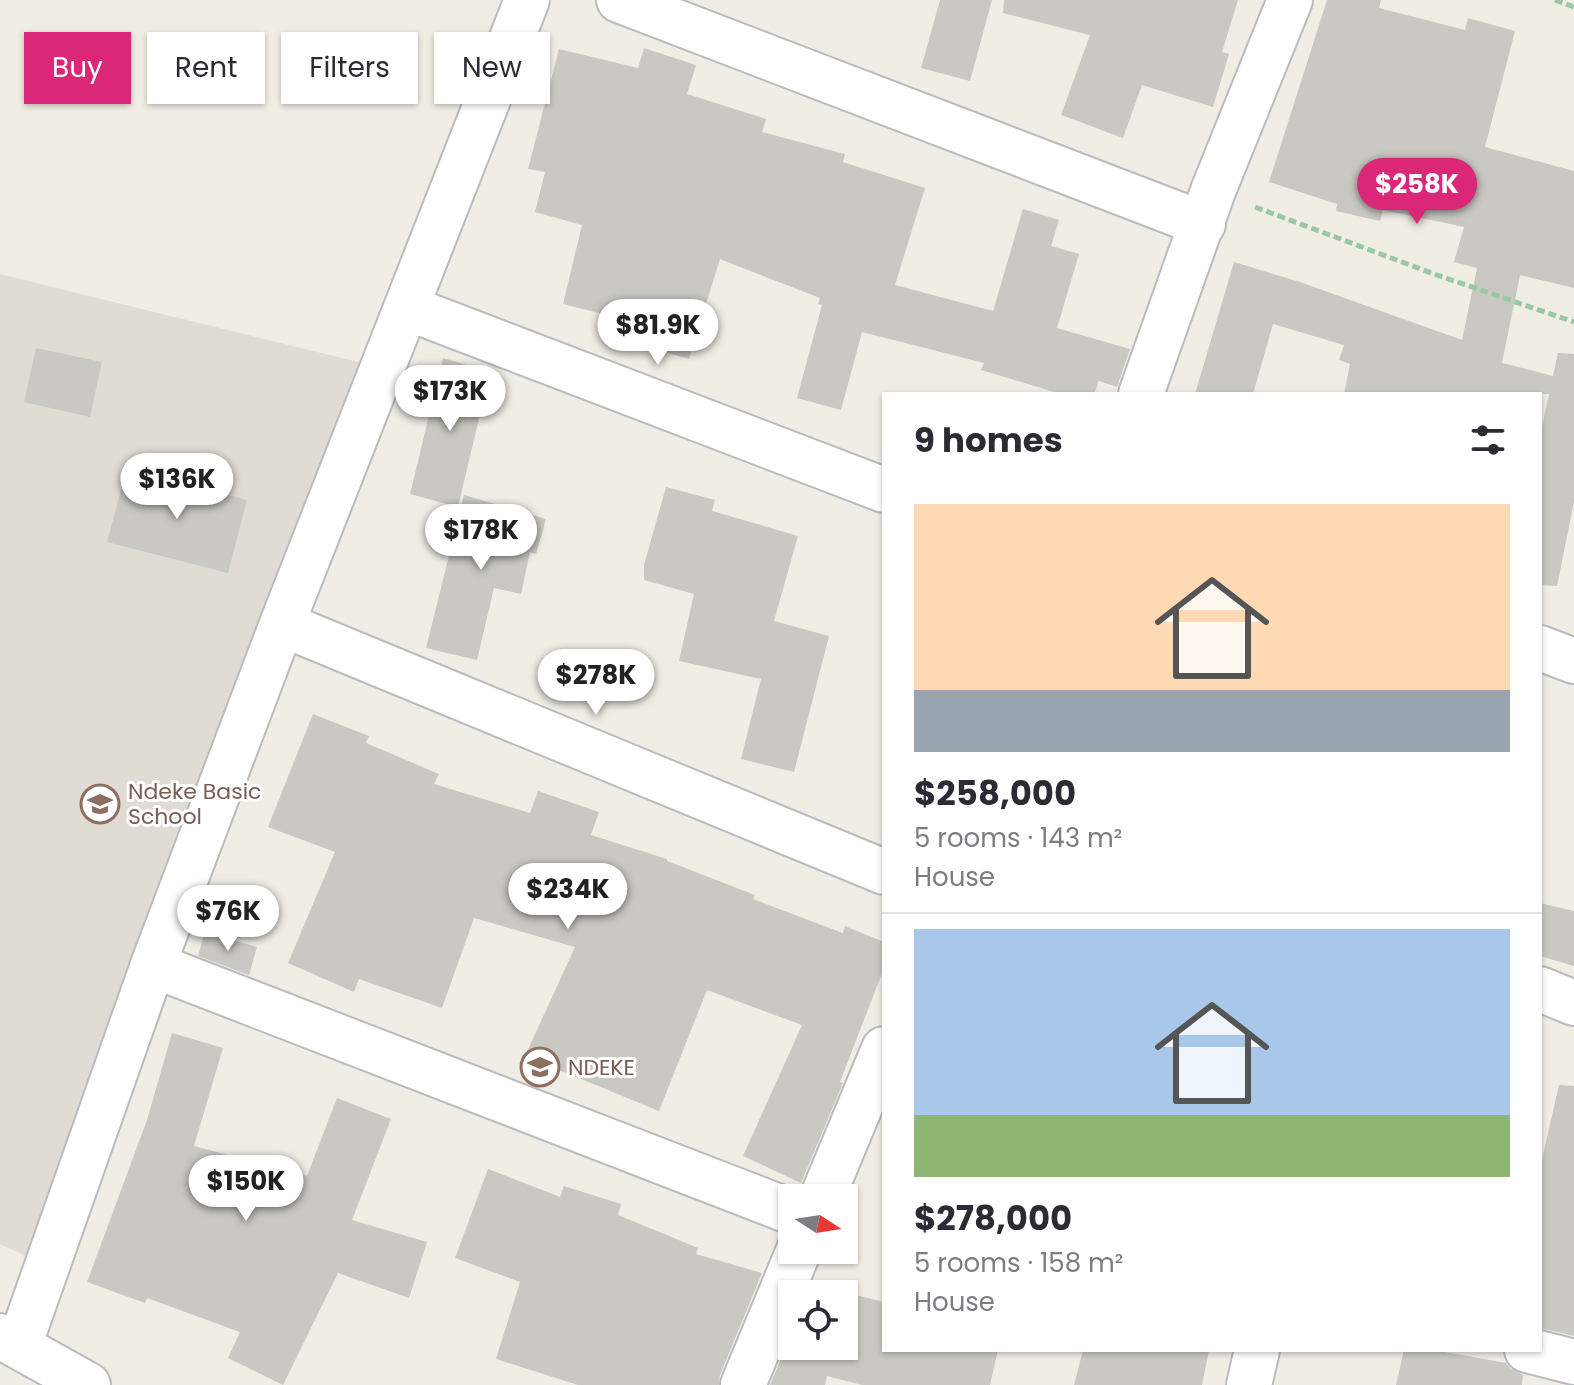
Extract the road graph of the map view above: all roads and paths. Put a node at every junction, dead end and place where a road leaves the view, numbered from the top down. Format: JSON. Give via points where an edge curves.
{"nodes":[{"id":1,"x":527,"y":0,"type":"edge"},
{"id":2,"x":619,"y":0,"type":"edge"},
{"id":3,"x":1290,"y":0,"type":"edge"},
{"id":4,"x":1555,"y":0,"type":"edge"},
{"id":5,"x":1574,"y":7,"type":"edge"},
{"id":6,"x":1208,"y":208,"type":"junction"},
{"id":7,"x":408,"y":308,"type":"junction"},
{"id":8,"x":1574,"y":322,"type":"edge"},
{"id":9,"x":1142,"y":392,"type":"edge"},
{"id":10,"x":882,"y":489,"type":"edge"},
{"id":11,"x":282,"y":624,"type":"junction"},
{"id":12,"x":1542,"y":649,"type":"edge"},
{"id":13,"x":1574,"y":661,"type":"edge"},
{"id":14,"x":882,"y":871,"type":"edge"},
{"id":15,"x":153,"y":965,"type":"junction"},
{"id":16,"x":1542,"y":990,"type":"edge"},
{"id":17,"x":1574,"y":1003,"type":"edge"},
{"id":18,"x":882,"y":1054,"type":"edge"},
{"id":19,"x":828,"y":1184,"type":"edge"},
{"id":20,"x":778,"y":1207,"type":"edge"},
{"id":21,"x":793,"y":1264,"type":"edge"},
{"id":22,"x":9,"y":1341,"type":"edge"},
{"id":23,"x":1257,"y":1352,"type":"edge"},
{"id":24,"x":1535,"y":1352,"type":"edge"},
{"id":25,"x":1574,"y":1362,"type":"edge"},
{"id":26,"x":88,"y":1385,"type":"edge"},
{"id":27,"x":743,"y":1385,"type":"edge"},
{"id":28,"x":1249,"y":1385,"type":"edge"}],
"edges":[{"from":1,"to":7,"type":"street"},
{"from":2,"to":6,"type":"street"},
{"from":3,"to":6,"type":"street"},
{"from":4,"to":5,"type":"path"},
{"from":6,"to":8,"type":"path","via":[[1434,274]]},
{"from":6,"to":9,"type":"street"},
{"from":7,"to":10,"type":"street"},
{"from":7,"to":11,"type":"street"},
{"from":11,"to":14,"type":"street"},
{"from":11,"to":15,"type":"street"},
{"from":12,"to":13,"type":"street"},
{"from":15,"to":20,"type":"street"},
{"from":15,"to":22,"type":"street"},
{"from":16,"to":17,"type":"street"},
{"from":18,"to":19,"type":"street"},
{"from":21,"to":27,"type":"street"},
{"from":22,"to":26,"type":"street"},
{"from":23,"to":28,"type":"street"},
{"from":24,"to":25,"type":"street"}]}
